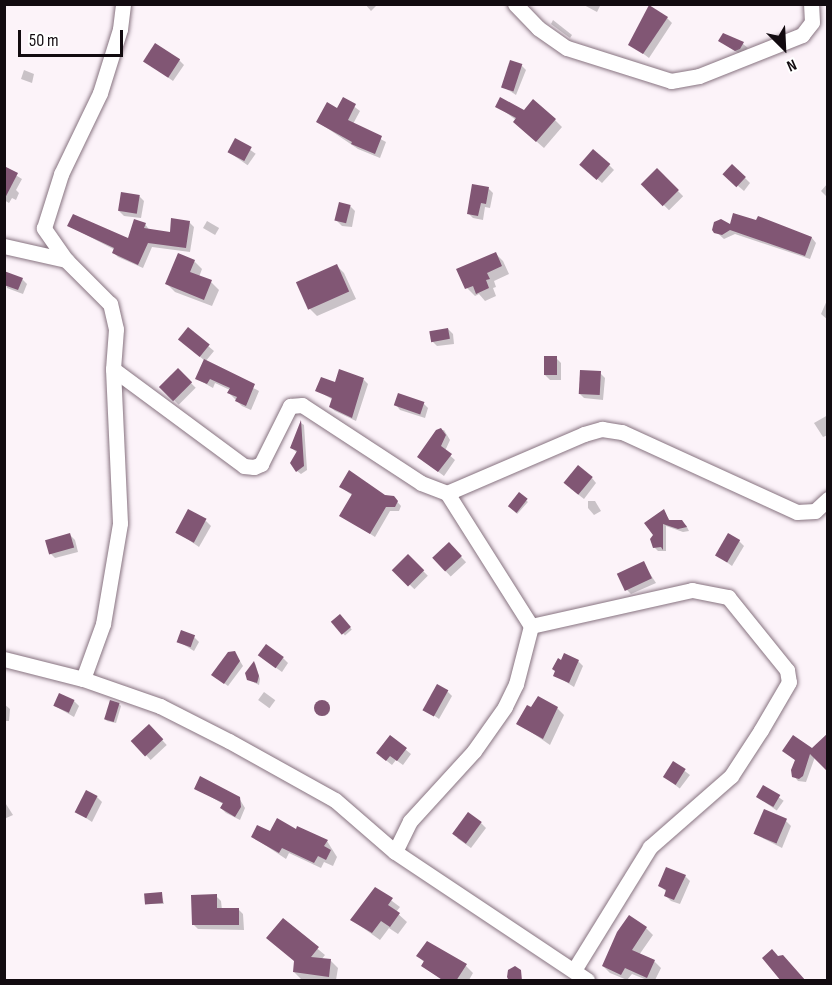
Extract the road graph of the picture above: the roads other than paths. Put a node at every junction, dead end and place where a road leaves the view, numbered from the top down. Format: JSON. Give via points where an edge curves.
{"nodes":[{"id":1,"x":123,"y":4,"type":"edge"},
{"id":2,"x":515,"y":4,"type":"edge"},
{"id":3,"x":811,"y":4,"type":"edge"},
{"id":4,"x":4,"y":246,"type":"edge"},
{"id":5,"x":66,"y":260,"type":"junction"},
{"id":6,"x":113,"y":369,"type":"junction"},
{"id":7,"x":447,"y":493,"type":"junction"},
{"id":8,"x":828,"y":499,"type":"edge"},
{"id":9,"x":531,"y":626,"type":"junction"},
{"id":10,"x":4,"y":659,"type":"edge"},
{"id":11,"x":83,"y":679,"type":"junction"},
{"id":12,"x":395,"y":852,"type":"junction"},
{"id":13,"x":574,"y":970,"type":"junction"},
{"id":14,"x":587,"y":981,"type":"edge"}],
"edges":[{"from":1,"to":5,"type":"street","via":[[120,29],[100,93],[62,174],[44,228]]},
{"from":2,"to":3,"type":"street","via":[[538,28],[567,48],[672,81],[699,76],[802,35],[812,22]]},
{"from":4,"to":5,"type":"street"},
{"from":5,"to":6,"type":"street","via":[[110,304],[116,330]]},
{"from":6,"to":7,"type":"street","via":[[244,466],[261,464],[290,406],[302,405],[412,478]]},
{"from":6,"to":11,"type":"street","via":[[120,523],[103,624]]},
{"from":7,"to":8,"type":"street","via":[[602,429],[622,432],[797,512],[815,511]]},
{"from":7,"to":9,"type":"street"},
{"from":9,"to":12,"type":"street","via":[[516,684],[505,707],[474,751],[410,821]]},
{"from":9,"to":13,"type":"street","via":[[692,590],[728,597],[787,670],[789,682],[730,776],[650,847]]},
{"from":10,"to":11,"type":"street"},
{"from":11,"to":12,"type":"street","via":[[160,706],[335,800]]},
{"from":12,"to":13,"type":"street"},
{"from":13,"to":14,"type":"street"}]}
